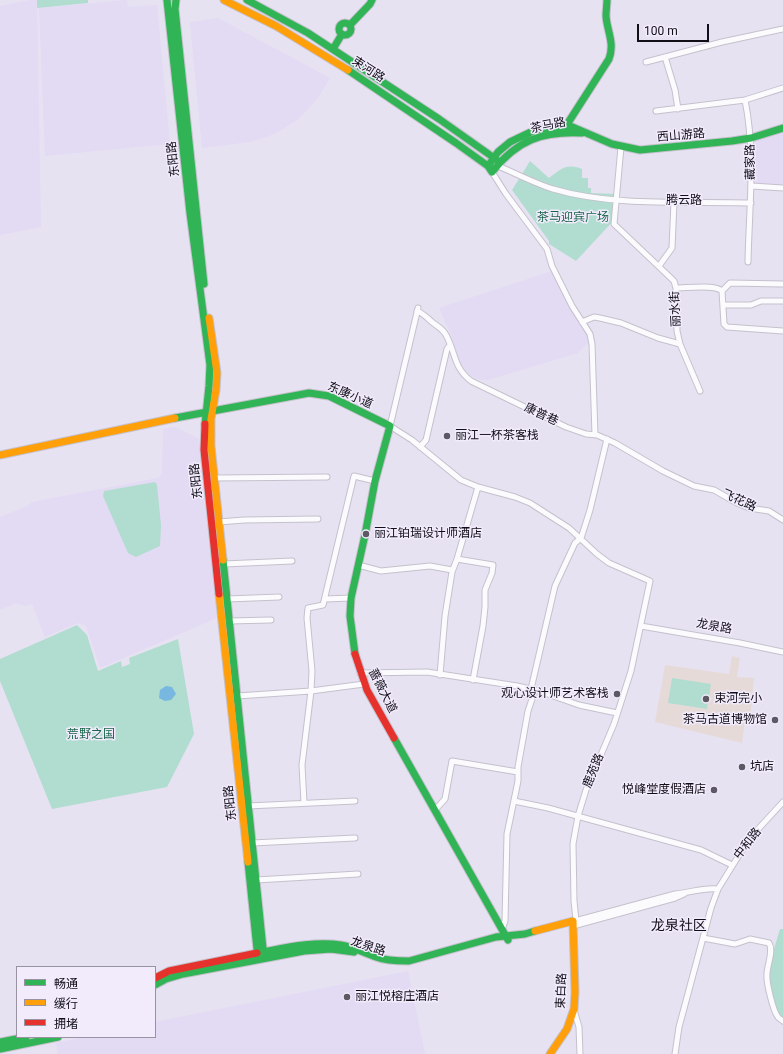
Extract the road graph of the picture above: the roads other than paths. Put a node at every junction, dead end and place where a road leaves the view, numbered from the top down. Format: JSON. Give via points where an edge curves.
{"nodes":[{"id":1,"x":167,"y":0,"type":"edge"},
{"id":2,"x":176,"y":0,"type":"edge"},
{"id":3,"x":224,"y":0,"type":"edge"},
{"id":4,"x":247,"y":0,"type":"edge"},
{"id":5,"x":372,"y":0,"type":"edge"},
{"id":6,"x":607,"y":0,"type":"edge"},
{"id":7,"x":783,"y":29,"type":"edge"},
{"id":8,"x":333,"y":49,"type":"junction"},
{"id":9,"x":666,"y":57,"type":"junction"},
{"id":10,"x":646,"y":62,"type":"dead end"},
{"id":11,"x":783,"y":88,"type":"edge"},
{"id":12,"x":745,"y":100,"type":"junction"},
{"id":13,"x":678,"y":109,"type":"junction"},
{"id":14,"x":656,"y":112,"type":"dead end"},
{"id":15,"x":566,"y":126,"type":"junction"},
{"id":16,"x":783,"y":128,"type":"edge"},
{"id":17,"x":582,"y":133,"type":"junction"},
{"id":18,"x":751,"y":138,"type":"junction"},
{"id":19,"x":621,"y":147,"type":"junction"},
{"id":20,"x":496,"y":162,"type":"junction"},
{"id":21,"x":490,"y":169,"type":"junction"},
{"id":22,"x":752,"y":186,"type":"junction"},
{"id":23,"x":783,"y":188,"type":"edge"},
{"id":24,"x":616,"y":200,"type":"junction"},
{"id":25,"x":674,"y":202,"type":"junction"},
{"id":26,"x":751,"y":203,"type":"junction"},
{"id":27,"x":748,"y":262,"type":"dead end"},
{"id":28,"x":659,"y":266,"type":"junction"},
{"id":29,"x":783,"y":284,"type":"edge"},
{"id":30,"x":676,"y":288,"type":"junction"},
{"id":31,"x":722,"y":291,"type":"junction"},
{"id":32,"x":783,"y":300,"type":"edge"},
{"id":33,"x":723,"y":305,"type":"junction"},
{"id":34,"x":582,"y":322,"type":"junction"},
{"id":35,"x":783,"y":331,"type":"edge"},
{"id":36,"x":450,"y":344,"type":"junction"},
{"id":37,"x":680,"y":344,"type":"junction"},
{"id":38,"x":700,"y":391,"type":"dead end"},
{"id":39,"x":210,"y":411,"type":"junction"},
{"id":40,"x":390,"y":426,"type":"junction"},
{"id":41,"x":595,"y":435,"type":"junction"},
{"id":42,"x":606,"y":439,"type":"junction"},
{"id":43,"x":420,"y":447,"type":"junction"},
{"id":44,"x":0,"y":455,"type":"edge"},
{"id":45,"x":327,"y":477,"type":"dead end"},
{"id":46,"x":215,"y":478,"type":"junction"},
{"id":47,"x":375,"y":481,"type":"junction"},
{"id":48,"x":694,"y":486,"type":"joint"},
{"id":49,"x":478,"y":487,"type":"junction"},
{"id":50,"x":318,"y":519,"type":"dead end"},
{"id":51,"x":783,"y":520,"type":"edge"},
{"id":52,"x":219,"y":522,"type":"junction"},
{"id":53,"x":581,"y":538,"type":"junction"},
{"id":54,"x":457,"y":559,"type":"junction"},
{"id":55,"x":292,"y":561,"type":"dead end"},
{"id":56,"x":224,"y":564,"type":"junction"},
{"id":57,"x":358,"y":565,"type":"junction"},
{"id":58,"x":452,"y":570,"type":"junction"},
{"id":59,"x":650,"y":581,"type":"joint"},
{"id":60,"x":279,"y":597,"type":"dead end"},
{"id":61,"x":325,"y":598,"type":"junction"},
{"id":62,"x":350,"y":598,"type":"junction"},
{"id":63,"x":227,"y":599,"type":"junction"},
{"id":64,"x":229,"y":620,"type":"junction"},
{"id":65,"x":271,"y":620,"type":"dead end"},
{"id":66,"x":641,"y":626,"type":"junction"},
{"id":67,"x":783,"y":652,"type":"edge"},
{"id":68,"x":360,"y":673,"type":"junction"},
{"id":69,"x":440,"y":675,"type":"junction"},
{"id":70,"x":473,"y":680,"type":"junction"},
{"id":71,"x":364,"y":684,"type":"junction"},
{"id":72,"x":533,"y":689,"type":"junction"},
{"id":73,"x":311,"y":691,"type":"junction"},
{"id":74,"x":237,"y":696,"type":"junction"},
{"id":75,"x":617,"y":713,"type":"junction"},
{"id":76,"x":518,"y":772,"type":"junction"},
{"id":77,"x":355,"y":801,"type":"dead end"},
{"id":78,"x":514,"y":801,"type":"junction"},
{"id":79,"x":783,"y":802,"type":"edge"},
{"id":80,"x":304,"y":803,"type":"junction"},
{"id":81,"x":248,"y":806,"type":"junction"},
{"id":82,"x":435,"y":810,"type":"junction"},
{"id":83,"x":578,"y":816,"type":"junction"},
{"id":84,"x":355,"y":838,"type":"dead end"},
{"id":85,"x":252,"y":843,"type":"junction"},
{"id":86,"x":732,"y":864,"type":"junction"},
{"id":87,"x":358,"y":874,"type":"dead end"},
{"id":88,"x":256,"y":880,"type":"junction"},
{"id":89,"x":718,"y":889,"type":"junction"},
{"id":90,"x":574,"y":923,"type":"junction"},
{"id":91,"x":506,"y":935,"type":"junction"},
{"id":92,"x":703,"y":938,"type":"junction"},
{"id":93,"x":261,"y":955,"type":"junction"},
{"id":94,"x":156,"y":978,"type":"edge"},
{"id":95,"x":156,"y":984,"type":"edge"},
{"id":96,"x":574,"y":1009,"type":"junction"},
{"id":97,"x":783,"y":1021,"type":"edge"},
{"id":98,"x":21,"y":1038,"type":"edge"},
{"id":99,"x":53,"y":1038,"type":"edge"},
{"id":100,"x":0,"y":1042,"type":"edge"},
{"id":101,"x":0,"y":1049,"type":"edge"},
{"id":102,"x":550,"y":1054,"type":"edge"},
{"id":103,"x":580,"y":1054,"type":"edge"},
{"id":104,"x":675,"y":1054,"type":"edge"}],
"edges":[{"from":1,"to":39,"type":"main road","name":"东阳路","via":[[190,213],[210,365]]},
{"from":2,"to":39,"type":"main road","name":"东阳路","via":[[196,215],[216,364],[216,390]]},
{"from":3,"to":21,"type":"main road","name":"束河路","via":[[267,20],[303,41],[434,127]]},
{"from":4,"to":8,"type":"main road","name":"束河路"},
{"from":5,"to":8,"type":"main road","via":[[350,25],[341,25],[342,34]]},
{"from":6,"to":15,"type":"main road","via":[[606,16],[612,52]]},
{"from":7,"to":9,"type":"street"},
{"from":8,"to":20,"type":"main road","name":"束河路","via":[[439,119]]},
{"from":9,"to":10,"type":"street"},
{"from":9,"to":13,"type":"street","via":[[676,90]]},
{"from":11,"to":12,"type":"street"},
{"from":12,"to":13,"type":"street"},
{"from":12,"to":18,"type":"street","name":"藏家路"},
{"from":13,"to":14,"type":"street"},
{"from":15,"to":17,"type":"main road","name":"茶马路"},
{"from":15,"to":20,"type":"main road","name":"茶马路","via":[[544,128],[521,136],[502,148]]},
{"from":16,"to":18,"type":"main road","name":"西山游路"},
{"from":17,"to":19,"type":"main road","name":"西山游路"},
{"from":17,"to":20,"type":"main road","name":"茶马路","via":[[566,132],[538,136],[514,147]]},
{"from":18,"to":19,"type":"main road","name":"西山游路","via":[[670,148],[640,150]]},
{"from":18,"to":22,"type":"street","name":"藏家路"},
{"from":19,"to":24,"type":"street"},
{"from":20,"to":21,"type":"main road","name":"茶马路"},
{"from":20,"to":24,"type":"street","name":"腾云路","via":[[552,188]]},
{"from":21,"to":34,"type":"street","via":[[547,249],[552,266]]},
{"from":22,"to":23,"type":"street"},
{"from":22,"to":26,"type":"street","name":"藏家路"},
{"from":24,"to":25,"type":"street","name":"腾云路"},
{"from":24,"to":28,"type":"street","name":"丽水街","via":[[614,224]]},
{"from":25,"to":26,"type":"street","name":"腾云路"},
{"from":25,"to":28,"type":"street","via":[[672,248]]},
{"from":26,"to":27,"type":"street","name":"藏家路"},
{"from":28,"to":30,"type":"street","name":"丽水街","via":[[674,281]]},
{"from":29,"to":31,"type":"street","via":[[730,283]]},
{"from":30,"to":31,"type":"street","via":[[716,288]]},
{"from":30,"to":37,"type":"street","name":"丽水街","via":[[677,331]]},
{"from":31,"to":33,"type":"street"},
{"from":32,"to":33,"type":"street","via":[[761,301],[751,305]]},
{"from":33,"to":35,"type":"street","via":[[724,324],[727,327]]},
{"from":34,"to":37,"type":"street","via":[[594,317],[600,318]]},
{"from":34,"to":41,"type":"street","via":[[590,334],[592,344]]},
{"from":36,"to":40,"type":"street","name":"康普巷","via":[[442,329],[417,310]]},
{"from":36,"to":41,"type":"street","name":"康普巷","via":[[460,370],[471,381],[566,427]]},
{"from":36,"to":43,"type":"street","via":[[426,440]]},
{"from":37,"to":38,"type":"street","name":"丽水街"},
{"from":39,"to":40,"type":"main road","name":"东康小道","via":[[299,393],[313,393],[329,396]]},
{"from":39,"to":44,"type":"main road","name":"东康小道"},
{"from":39,"to":46,"type":"main road","name":"东阳路"},
{"from":39,"to":93,"type":"main road","name":"东阳路","via":[[204,450]]},
{"from":40,"to":43,"type":"street","name":"东康小道"},
{"from":40,"to":47,"type":"main road","name":"蔷薇大道"},
{"from":41,"to":42,"type":"street","name":"康普巷"},
{"from":42,"to":48,"type":"street","name":"康普巷"},
{"from":42,"to":53,"type":"street"},
{"from":43,"to":49,"type":"street","name":"东康小道","via":[[456,476]]},
{"from":45,"to":46,"type":"street"},
{"from":46,"to":52,"type":"main road","name":"东阳路"},
{"from":47,"to":57,"type":"main road","name":"蔷薇大道"},
{"from":47,"to":61,"type":"street","via":[[354,476]]},
{"from":48,"to":51,"type":"street","name":"飞花路","via":[[714,490],[743,506],[770,511]]},
{"from":49,"to":53,"type":"street","name":"东康小道","via":[[530,503],[560,521]]},
{"from":49,"to":54,"type":"street"},
{"from":50,"to":52,"type":"street"},
{"from":52,"to":56,"type":"main road","name":"东阳路"},
{"from":53,"to":59,"type":"street","name":"东康小道","via":[[609,563]]},
{"from":53,"to":72,"type":"street","via":[[575,543],[555,586]]},
{"from":54,"to":58,"type":"street"},
{"from":54,"to":70,"type":"street","via":[[493,565],[485,590],[483,626]]},
{"from":55,"to":56,"type":"street"},
{"from":56,"to":63,"type":"main road","name":"东阳路"},
{"from":57,"to":58,"type":"street","via":[[381,570],[430,566]]},
{"from":57,"to":62,"type":"main road","name":"蔷薇大道"},
{"from":58,"to":69,"type":"street"},
{"from":59,"to":66,"type":"street","name":"鹿苑路"},
{"from":60,"to":63,"type":"street"},
{"from":61,"to":62,"type":"street"},
{"from":61,"to":73,"type":"street","via":[[324,605],[308,608]]},
{"from":62,"to":68,"type":"main road","name":"蔷薇大道","via":[[351,634]]},
{"from":63,"to":64,"type":"main road","name":"东阳路"},
{"from":64,"to":65,"type":"street"},
{"from":64,"to":74,"type":"main road","name":"东阳路"},
{"from":66,"to":67,"type":"street","name":"龙泉路"},
{"from":66,"to":75,"type":"street","name":"鹿苑路","via":[[631,671]]},
{"from":68,"to":69,"type":"street","via":[[427,672]]},
{"from":68,"to":71,"type":"main road","name":"蔷薇大道"},
{"from":69,"to":70,"type":"street"},
{"from":70,"to":72,"type":"street"},
{"from":71,"to":73,"type":"street"},
{"from":71,"to":82,"type":"main road","name":"蔷薇大道"},
{"from":72,"to":75,"type":"street","via":[[579,705]]},
{"from":72,"to":76,"type":"street"},
{"from":73,"to":74,"type":"street"},
{"from":73,"to":80,"type":"street","via":[[302,765]]},
{"from":74,"to":81,"type":"main road","name":"东阳路"},
{"from":75,"to":83,"type":"street","name":"鹿苑路"},
{"from":76,"to":78,"type":"street"},
{"from":76,"to":82,"type":"street","via":[[452,760],[445,799]]},
{"from":77,"to":80,"type":"street"},
{"from":78,"to":83,"type":"street"},
{"from":78,"to":91,"type":"street","via":[[507,834]]},
{"from":79,"to":86,"type":"street","name":"中和路","via":[[749,839]]},
{"from":80,"to":81,"type":"street"},
{"from":81,"to":85,"type":"main road","name":"东阳路"},
{"from":82,"to":91,"type":"main road","name":"蔷薇大道"},
{"from":83,"to":86,"type":"street","via":[[701,850]]},
{"from":83,"to":90,"type":"street","name":"鹿苑路","via":[[573,844]]},
{"from":84,"to":85,"type":"street"},
{"from":85,"to":88,"type":"main road","name":"东阳路"},
{"from":86,"to":89,"type":"street","name":"中和路"},
{"from":87,"to":88,"type":"street"},
{"from":88,"to":93,"type":"main road","name":"东阳路"},
{"from":89,"to":90,"type":"street","via":[[708,888],[685,893],[675,898]]},
{"from":89,"to":92,"type":"street","name":"中和路"},
{"from":90,"to":91,"type":"main road","name":"龙泉路","via":[[525,934]]},
{"from":90,"to":96,"type":"main road","name":"束白路"},
{"from":91,"to":93,"type":"main road","name":"龙泉路","via":[[403,961],[377,958],[353,947],[330,943],[303,944]]},
{"from":92,"to":97,"type":"street","via":[[735,944],[750,939],[769,943],[771,948],[767,980],[778,1018]]},
{"from":92,"to":104,"type":"street","name":"中和路"},
{"from":93,"to":94,"type":"main road","name":"龙泉路","via":[[182,968]]},
{"from":93,"to":95,"type":"main road","name":"龙泉路","via":[[166,979]]},
{"from":96,"to":102,"type":"main road","name":"束白路","via":[[567,1029]]},
{"from":96,"to":103,"type":"street","via":[[579,1027]]},
{"from":98,"to":100,"type":"main road"},
{"from":99,"to":101,"type":"main road"}]}
